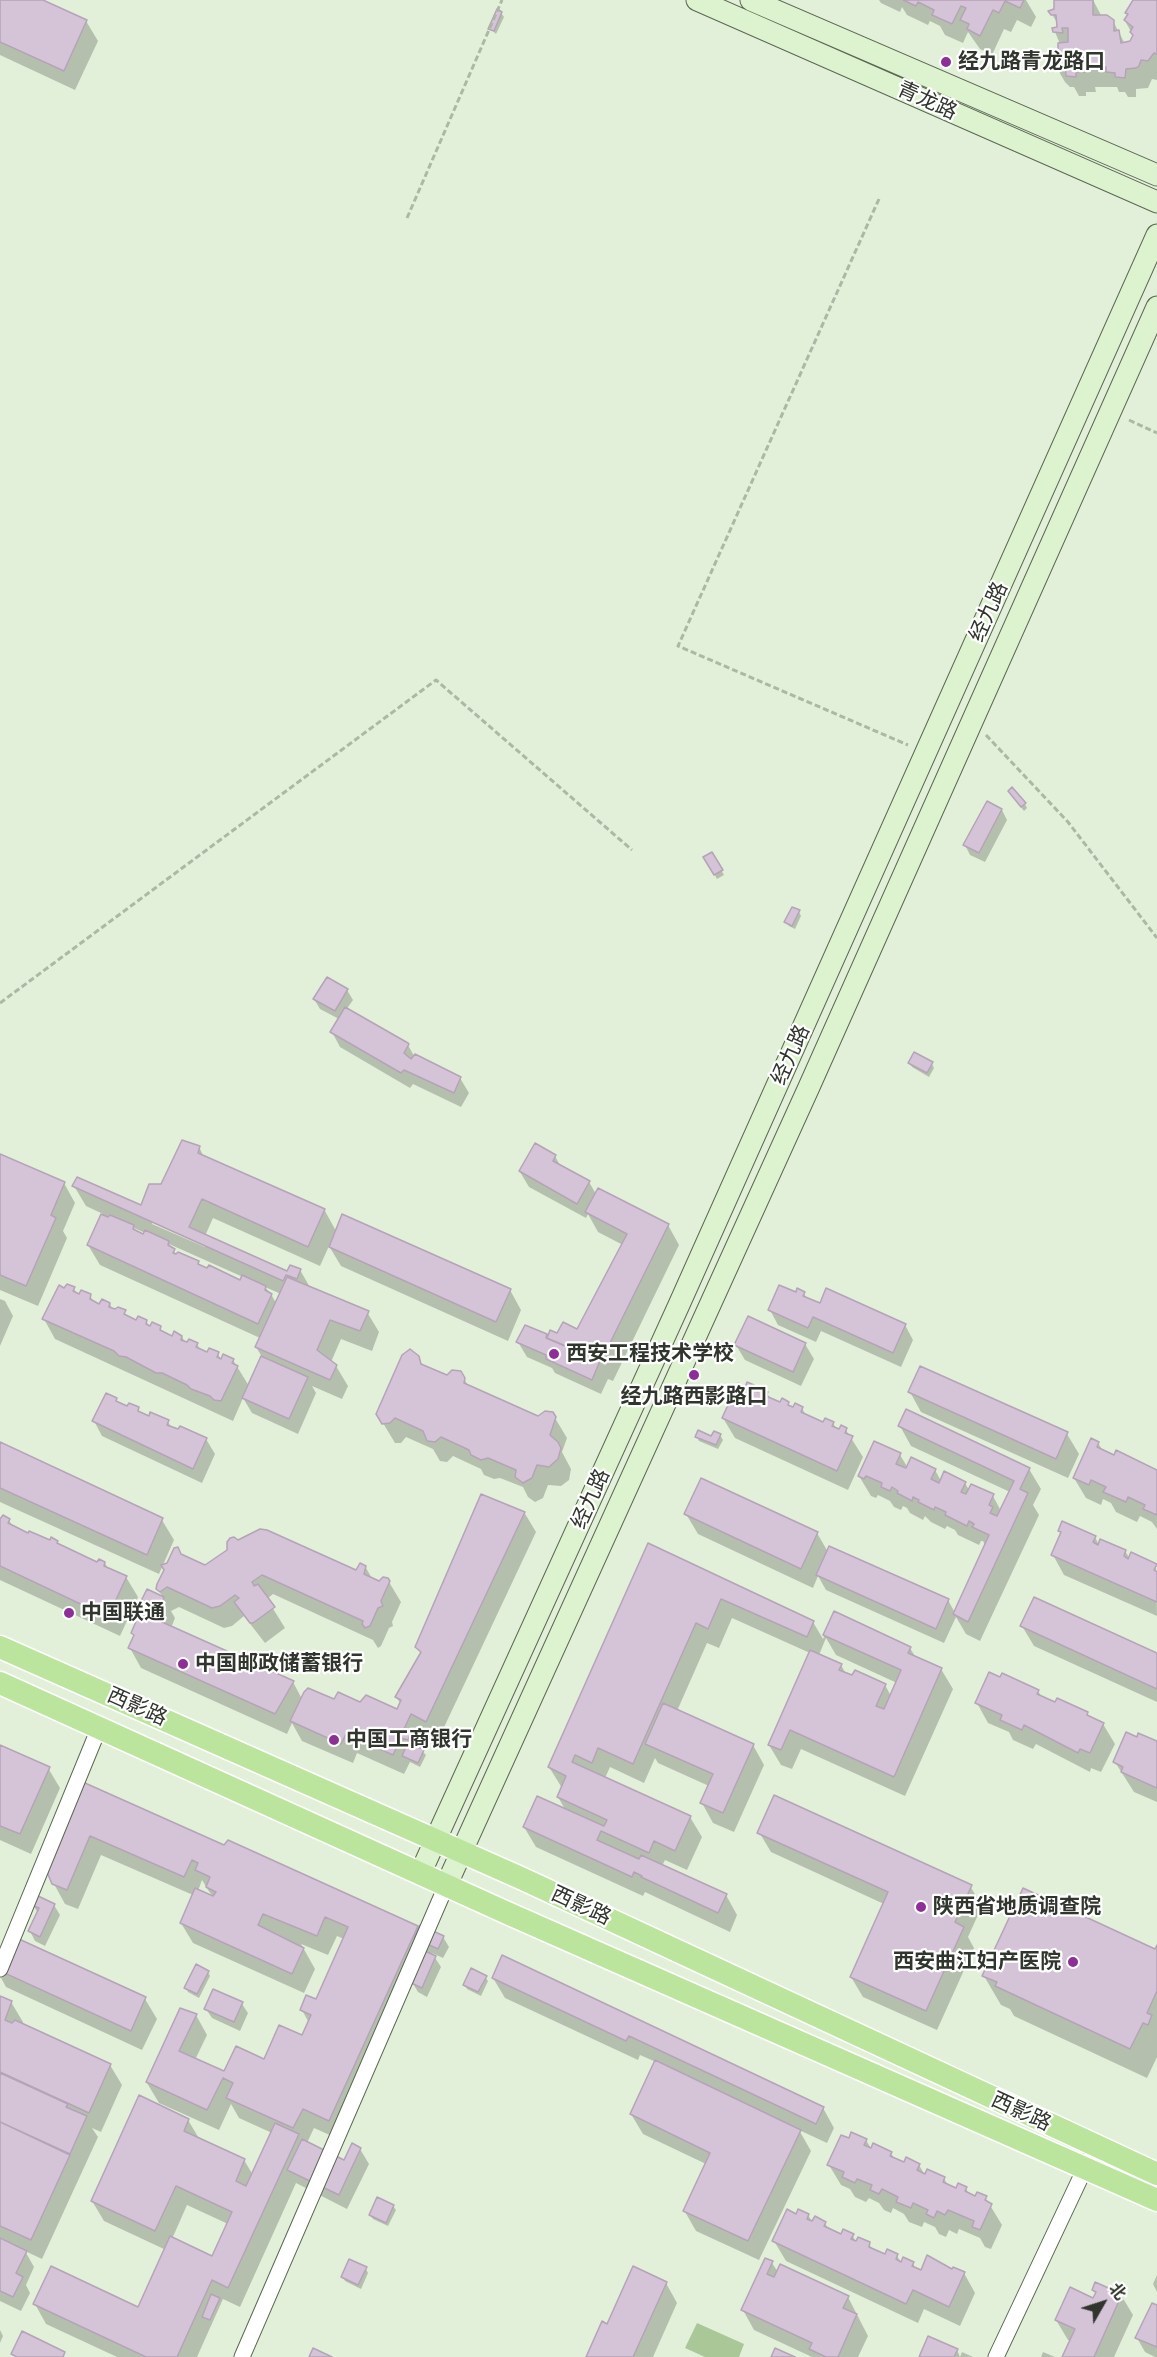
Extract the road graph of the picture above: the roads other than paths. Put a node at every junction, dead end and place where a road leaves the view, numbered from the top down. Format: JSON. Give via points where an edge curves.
{"nodes":[{"id":1,"x":697,"y":0,"type":"edge"},
{"id":2,"x":751,"y":0,"type":"edge"},
{"id":3,"x":1157,"y":175,"type":"edge"},
{"id":4,"x":1157,"y":202,"type":"edge"},
{"id":5,"x":1157,"y":235,"type":"edge"},
{"id":6,"x":1157,"y":307,"type":"edge"},
{"id":7,"x":0,"y":1647,"type":"edge"},
{"id":8,"x":0,"y":1683,"type":"edge"},
{"id":9,"x":99,"y":1728,"type":"junction"},
{"id":10,"x":436,"y":1840,"type":"junction"},
{"id":11,"x":462,"y":1851,"type":"junction"},
{"id":12,"x":420,"y":1874,"type":"junction"},
{"id":13,"x":446,"y":1886,"type":"junction"},
{"id":14,"x":0,"y":1969,"type":"edge"},
{"id":15,"x":1090,"y":2157,"type":"junction"},
{"id":16,"x":1157,"y":2174,"type":"edge"},
{"id":17,"x":1157,"y":2200,"type":"edge"},
{"id":18,"x":242,"y":2357,"type":"edge"},
{"id":19,"x":996,"y":2357,"type":"edge"}],
"edges":[{"from":1,"to":4,"type":"street","name":"青龙路"},
{"from":2,"to":3,"type":"street","name":"青龙路"},
{"from":5,"to":10,"type":"street","name":"经九路"},
{"from":6,"to":11,"type":"street","name":"经九路"},
{"from":7,"to":10,"type":"main road","name":"西影路"},
{"from":8,"to":9,"type":"main road","name":"西影路"},
{"from":9,"to":12,"type":"main road","name":"西影路"},
{"from":9,"to":14,"type":"street"},
{"from":10,"to":11,"type":"main road","name":"西影路"},
{"from":10,"to":12,"type":"street","name":"经九路"},
{"from":11,"to":13,"type":"street","name":"经九路"},
{"from":11,"to":15,"type":"main road","name":"西影路"},
{"from":12,"to":13,"type":"main road","name":"西影路"},
{"from":13,"to":15,"type":"main road","name":"西影路"},
{"from":13,"to":18,"type":"street"},
{"from":15,"to":16,"type":"main road","name":"西影路"},
{"from":15,"to":17,"type":"main road","name":"西影路"},
{"from":15,"to":19,"type":"street"}]}
